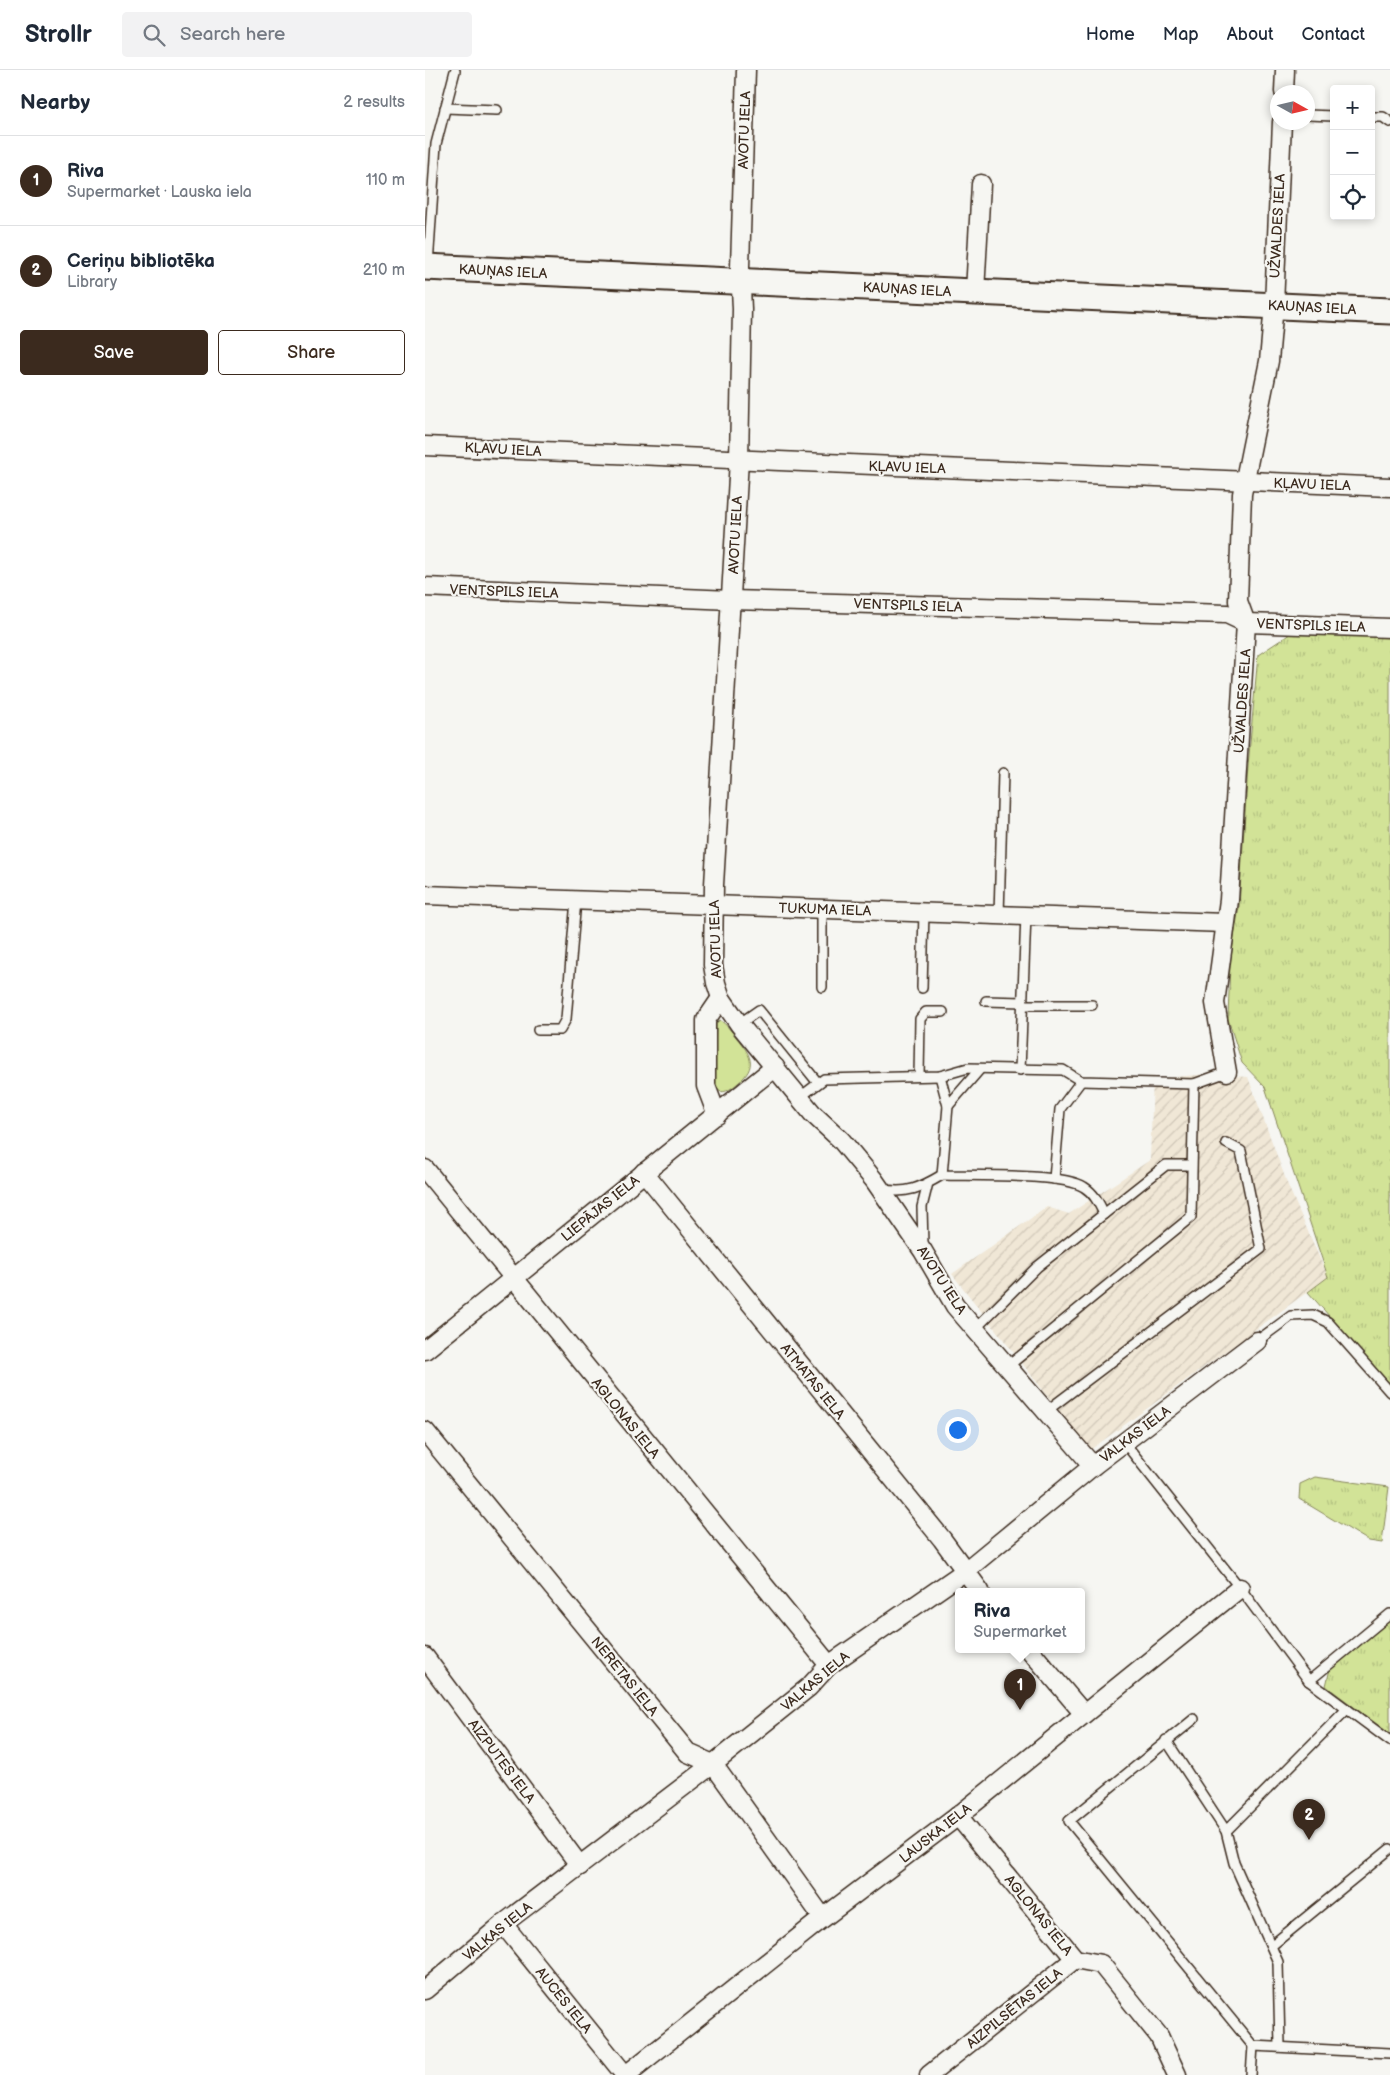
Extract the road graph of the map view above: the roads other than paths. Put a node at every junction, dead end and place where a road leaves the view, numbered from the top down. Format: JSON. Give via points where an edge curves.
{"nodes":[{"id":1,"x":746,"y":70,"type":"edge"},
{"id":2,"x":1285,"y":70,"type":"edge"},
{"id":3,"x":455,"y":71,"type":"edge"},
{"id":4,"x":1284,"y":85,"type":"edge"},
{"id":5,"x":445,"y":108,"type":"junction"},
{"id":6,"x":497,"y":110,"type":"dead end"},
{"id":7,"x":1315,"y":115,"type":"edge"},
{"id":8,"x":1330,"y":116,"type":"edge"},
{"id":9,"x":1375,"y":117,"type":"edge"},
{"id":10,"x":1390,"y":122,"type":"edge"},
{"id":11,"x":1282,"y":130,"type":"edge"},
{"id":12,"x":981,"y":184,"type":"dead end"},
{"id":13,"x":427,"y":267,"type":"edge"},
{"id":14,"x":741,"y":282,"type":"junction"},
{"id":15,"x":975,"y":292,"type":"junction"},
{"id":16,"x":1274,"y":305,"type":"junction"},
{"id":17,"x":1390,"y":311,"type":"edge"},
{"id":18,"x":425,"y":446,"type":"edge"},
{"id":19,"x":739,"y":460,"type":"junction"},
{"id":20,"x":1246,"y":481,"type":"junction"},
{"id":21,"x":1390,"y":487,"type":"edge"},
{"id":22,"x":425,"y":587,"type":"edge"},
{"id":23,"x":731,"y":600,"type":"junction"},
{"id":24,"x":1247,"y":623,"type":"junction"},
{"id":25,"x":1390,"y":628,"type":"edge"},
{"id":26,"x":1003,"y":773,"type":"dead end"},
{"id":27,"x":425,"y":895,"type":"edge"},
{"id":28,"x":575,"y":900,"type":"junction"},
{"id":29,"x":714,"y":905,"type":"junction"},
{"id":30,"x":822,"y":909,"type":"junction"},
{"id":31,"x":924,"y":912,"type":"junction"},
{"id":32,"x":999,"y":915,"type":"junction"},
{"id":33,"x":1026,"y":915,"type":"junction"},
{"id":34,"x":1225,"y":923,"type":"junction"},
{"id":35,"x":822,"y":987,"type":"dead end"},
{"id":36,"x":922,"y":988,"type":"dead end"},
{"id":37,"x":721,"y":998,"type":"junction"},
{"id":38,"x":986,"y":1001,"type":"dead end"},
{"id":39,"x":1022,"y":1003,"type":"junction"},
{"id":40,"x":1092,"y":1005,"type":"dead end"},
{"id":41,"x":943,"y":1012,"type":"dead end"},
{"id":42,"x":739,"y":1024,"type":"junction"},
{"id":43,"x":538,"y":1030,"type":"dead end"},
{"id":44,"x":775,"y":1068,"type":"junction"},
{"id":45,"x":980,"y":1068,"type":"junction"},
{"id":46,"x":1019,"y":1070,"type":"junction"},
{"id":47,"x":1227,"y":1072,"type":"joint"},
{"id":48,"x":919,"y":1076,"type":"junction"},
{"id":49,"x":941,"y":1076,"type":"junction"},
{"id":50,"x":1081,"y":1081,"type":"junction"},
{"id":51,"x":817,"y":1083,"type":"junction"},
{"id":52,"x":1194,"y":1084,"type":"junction"},
{"id":53,"x":799,"y":1098,"type":"junction"},
{"id":54,"x":948,"y":1106,"type":"junction"},
{"id":55,"x":717,"y":1115,"type":"junction"},
{"id":56,"x":1226,"y":1144,"type":"dead end"},
{"id":57,"x":1191,"y":1164,"type":"junction"},
{"id":58,"x":425,"y":1169,"type":"edge"},
{"id":59,"x":644,"y":1172,"type":"junction"},
{"id":60,"x":942,"y":1175,"type":"junction"},
{"id":61,"x":1054,"y":1179,"type":"junction"},
{"id":62,"x":928,"y":1184,"type":"junction"},
{"id":63,"x":880,"y":1188,"type":"junction"},
{"id":64,"x":1105,"y":1214,"type":"junction"},
{"id":65,"x":923,"y":1251,"type":"junction"},
{"id":66,"x":515,"y":1277,"type":"junction"},
{"id":67,"x":976,"y":1328,"type":"junction"},
{"id":68,"x":1257,"y":1341,"type":"joint"},
{"id":69,"x":425,"y":1350,"type":"edge"},
{"id":70,"x":1007,"y":1367,"type":"junction"},
{"id":71,"x":1390,"y":1392,"type":"edge"},
{"id":72,"x":1045,"y":1412,"type":"junction"},
{"id":73,"x":425,"y":1431,"type":"edge"},
{"id":74,"x":1124,"y":1442,"type":"junction"},
{"id":75,"x":1093,"y":1466,"type":"junction"},
{"id":76,"x":964,"y":1572,"type":"junction"},
{"id":77,"x":977,"y":1588,"type":"edge"},
{"id":78,"x":1241,"y":1588,"type":"junction"},
{"id":79,"x":1390,"y":1614,"type":"edge"},
{"id":80,"x":1032,"y":1653,"type":"edge"},
{"id":81,"x":425,"y":1657,"type":"edge"},
{"id":82,"x":829,"y":1665,"type":"junction"},
{"id":83,"x":1309,"y":1680,"type":"junction"},
{"id":84,"x":1347,"y":1709,"type":"junction"},
{"id":85,"x":1084,"y":1714,"type":"junction"},
{"id":86,"x":1195,"y":1719,"type":"dead end"},
{"id":87,"x":1167,"y":1740,"type":"junction"},
{"id":88,"x":1390,"y":1741,"type":"edge"},
{"id":89,"x":713,"y":1764,"type":"junction"},
{"id":90,"x":958,"y":1816,"type":"junction"},
{"id":91,"x":1226,"y":1831,"type":"junction"},
{"id":92,"x":1390,"y":1849,"type":"edge"},
{"id":93,"x":580,"y":1866,"type":"junction"},
{"id":94,"x":823,"y":1918,"type":"junction"},
{"id":95,"x":503,"y":1924,"type":"junction"},
{"id":96,"x":1271,"y":1946,"type":"junction"},
{"id":97,"x":1075,"y":1959,"type":"junction"},
{"id":98,"x":425,"y":1990,"type":"edge"},
{"id":99,"x":1253,"y":2046,"type":"junction"},
{"id":100,"x":1281,"y":2046,"type":"junction"},
{"id":101,"x":1390,"y":2053,"type":"edge"},
{"id":102,"x":625,"y":2075,"type":"edge"},
{"id":103,"x":929,"y":2075,"type":"edge"},
{"id":104,"x":1177,"y":2075,"type":"edge"},
{"id":105,"x":1251,"y":2075,"type":"edge"}],
"edges":[{"from":1,"to":14,"type":"street","name":"AVOTU IELA"},
{"from":2,"to":4,"type":"street"},
{"from":3,"to":5,"type":"lane"},
{"from":5,"to":6,"type":"lane"},
{"from":5,"to":13,"type":"lane","via":[[436,144]]},
{"from":7,"to":8,"type":"lane"},
{"from":9,"to":10,"type":"lane","via":[[1383,117]]},
{"from":11,"to":16,"type":"street","name":"UŽVALDES IELA"},
{"from":12,"to":15,"type":"street"},
{"from":13,"to":14,"type":"street","name":"KAUŅAS IELA"},
{"from":14,"to":15,"type":"street","name":"KAUŅAS IELA"},
{"from":14,"to":19,"type":"street","name":"AVOTU IELA"},
{"from":15,"to":16,"type":"street","name":"KAUŅAS IELA"},
{"from":16,"to":17,"type":"street","name":"KAUŅAS IELA"},
{"from":16,"to":20,"type":"street","name":"UŽVALDES IELA","via":[[1269,361]]},
{"from":18,"to":19,"type":"street","name":"KĻAVU IELA"},
{"from":19,"to":20,"type":"street","name":"KĻAVU IELA"},
{"from":19,"to":23,"type":"street","name":"AVOTU IELA"},
{"from":20,"to":21,"type":"street","name":"KĻAVU IELA"},
{"from":20,"to":24,"type":"street","name":"UŽVALDES IELA","via":[[1242,494],[1238,601]]},
{"from":22,"to":23,"type":"street","name":"VENTSPILS IELA"},
{"from":23,"to":24,"type":"street","name":"VENTSPILS IELA","via":[[1227,614]]},
{"from":23,"to":29,"type":"street","name":"AVOTU IELA"},
{"from":24,"to":25,"type":"street","name":"VENTSPILS IELA"},
{"from":24,"to":34,"type":"street","name":"UŽVALDES IELA"},
{"from":26,"to":32,"type":"lane"},
{"from":27,"to":28,"type":"street","name":"TUKUMA IELA"},
{"from":28,"to":29,"type":"street","name":"TUKUMA IELA"},
{"from":28,"to":43,"type":"lane","via":[[566,1019],[559,1030]]},
{"from":29,"to":30,"type":"street","name":"TUKUMA IELA"},
{"from":29,"to":37,"type":"street","name":"AVOTU IELA","via":[[713,965]]},
{"from":30,"to":31,"type":"street","name":"TUKUMA IELA"},
{"from":30,"to":35,"type":"lane"},
{"from":31,"to":32,"type":"street","name":"TUKUMA IELA"},
{"from":31,"to":36,"type":"lane"},
{"from":32,"to":33,"type":"street","name":"TUKUMA IELA"},
{"from":33,"to":34,"type":"street","name":"TUKUMA IELA"},
{"from":33,"to":39,"type":"lane"},
{"from":34,"to":47,"type":"street","name":"UŽVALDES IELA","via":[[1215,1003]]},
{"from":37,"to":42,"type":"street","name":"AVOTU IELA"},
{"from":37,"to":55,"type":"street","name":"AVOTU IELA","via":[[706,1020],[705,1086]]},
{"from":38,"to":39,"type":"lane"},
{"from":39,"to":40,"type":"lane"},
{"from":39,"to":46,"type":"lane"},
{"from":41,"to":48,"type":"lane","via":[[926,1012],[921,1019]]},
{"from":42,"to":44,"type":"street","name":"AVOTU IELA"},
{"from":42,"to":51,"type":"lane","via":[[759,1010]]},
{"from":44,"to":53,"type":"street","name":"AVOTU IELA"},
{"from":44,"to":55,"type":"street","name":"LIEPĀJAS IELA"},
{"from":45,"to":46,"type":"lane"},
{"from":45,"to":49,"type":"lane"},
{"from":45,"to":54,"type":"lane"},
{"from":46,"to":50,"type":"lane","via":[[1063,1070]]},
{"from":47,"to":52,"type":"lane"},
{"from":48,"to":49,"type":"lane"},
{"from":48,"to":51,"type":"lane","via":[[824,1080]]},
{"from":49,"to":54,"type":"lane"},
{"from":50,"to":52,"type":"lane"},
{"from":50,"to":61,"type":"lane","via":[[1060,1109]]},
{"from":51,"to":53,"type":"lane"},
{"from":52,"to":57,"type":"lane"},
{"from":53,"to":63,"type":"street","name":"AVOTU IELA","via":[[841,1140]]},
{"from":54,"to":60,"type":"lane"},
{"from":55,"to":59,"type":"street","name":"LIEPĀJAS IELA"},
{"from":56,"to":72,"type":"lane","via":[[1241,1151],[1261,1249]]},
{"from":57,"to":64,"type":"lane","via":[[1166,1165]]},
{"from":57,"to":70,"type":"lane","via":[[1191,1217]]},
{"from":58,"to":66,"type":"street","name":"AGLONAS IELA"},
{"from":59,"to":66,"type":"street","name":"LIEPĀJAS IELA"},
{"from":59,"to":76,"type":"street","name":"ATMATAS IELA","via":[[942,1539]]},
{"from":60,"to":61,"type":"lane"},
{"from":60,"to":62,"type":"lane"},
{"from":61,"to":64,"type":"lane","via":[[1082,1185],[1094,1194]]},
{"from":62,"to":63,"type":"lane","via":[[907,1191]]},
{"from":62,"to":65,"type":"lane","via":[[922,1208]]},
{"from":63,"to":65,"type":"street","name":"AVOTU IELA"},
{"from":64,"to":67,"type":"lane","via":[[1037,1267]]},
{"from":65,"to":67,"type":"street","name":"AVOTU IELA","via":[[955,1306]]},
{"from":66,"to":69,"type":"street","name":"LIEPĀJAS IELA"},
{"from":66,"to":82,"type":"street","name":"AGLONAS IELA","via":[[678,1483]]},
{"from":67,"to":70,"type":"street","name":"AVOTU IELA"},
{"from":68,"to":71,"type":"lane","via":[[1291,1316],[1313,1315],[1328,1322]]},
{"from":68,"to":74,"type":"street","name":"VALKAS IELA"},
{"from":70,"to":72,"type":"street","name":"AVOTU IELA"},
{"from":72,"to":75,"type":"street","name":"AVOTU IELA"},
{"from":73,"to":89,"type":"street","name":"NERETAS IELA","via":[[688,1753]]},
{"from":74,"to":75,"type":"street","name":"VALKAS IELA"},
{"from":74,"to":78,"type":"lane"},
{"from":75,"to":76,"type":"street","name":"VALKAS IELA"},
{"from":76,"to":77,"type":"street","name":"ATMATAS IELA"},
{"from":76,"to":82,"type":"street","name":"VALKAS IELA"},
{"from":78,"to":83,"type":"lane"},
{"from":78,"to":85,"type":"street","name":"LAUSKA IELA"},
{"from":79,"to":83,"type":"lane"},
{"from":80,"to":85,"type":"street"},
{"from":81,"to":93,"type":"street","name":"AIZPUTES IELA"},
{"from":82,"to":89,"type":"street","name":"VALKAS IELA","via":[[809,1687]]},
{"from":83,"to":84,"type":"lane"},
{"from":84,"to":88,"type":"lane"},
{"from":84,"to":91,"type":"lane"},
{"from":85,"to":90,"type":"street","name":"LAUSKA IELA"},
{"from":86,"to":87,"type":"lane"},
{"from":87,"to":91,"type":"lane"},
{"from":87,"to":99,"type":"lane","via":[[1069,1821]]},
{"from":89,"to":93,"type":"street","name":"VALKAS IELA"},
{"from":89,"to":94,"type":"street"},
{"from":90,"to":94,"type":"street","name":"LAUSKA IELA"},
{"from":90,"to":97,"type":"street","name":"AGLONAS IELA"},
{"from":91,"to":96,"type":"lane","via":[[1234,1863]]},
{"from":92,"to":96,"type":"lane"},
{"from":93,"to":95,"type":"street","name":"VALKAS IELA"},
{"from":94,"to":102,"type":"street","name":"LAUSKA IELA"},
{"from":95,"to":98,"type":"street","name":"VALKAS IELA"},
{"from":95,"to":102,"type":"street","name":"AUCES IELA"},
{"from":96,"to":100,"type":"lane","via":[[1278,1962]]},
{"from":97,"to":103,"type":"street","name":"AIZPILSĒTAS IELA"},
{"from":97,"to":104,"type":"street","name":"AGLONAS IELA","via":[[1101,1964],[1159,2036]]},
{"from":99,"to":100,"type":"lane"},
{"from":99,"to":105,"type":"lane"},
{"from":100,"to":101,"type":"lane"}]}
